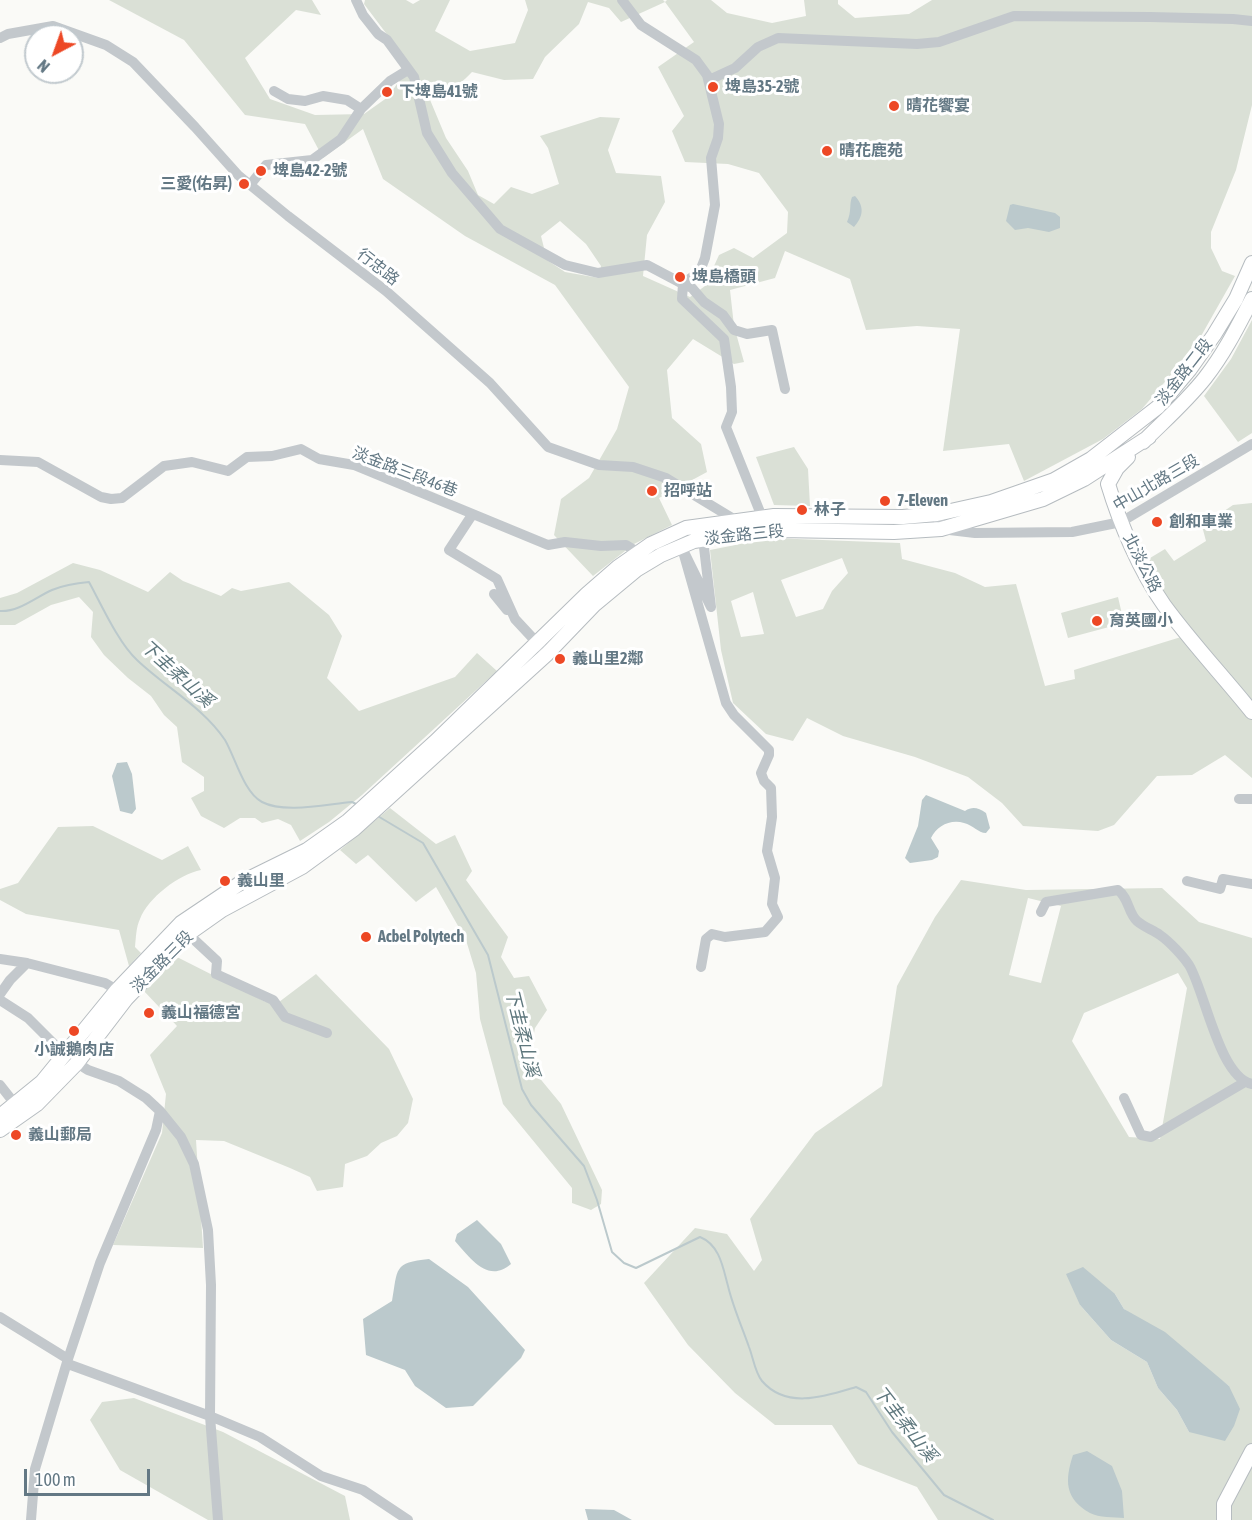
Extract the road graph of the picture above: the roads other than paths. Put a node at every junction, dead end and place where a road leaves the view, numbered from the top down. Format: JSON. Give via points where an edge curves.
{"nodes":[{"id":1,"x":356,"y":0,"type":"edge"},
{"id":2,"x":622,"y":0,"type":"edge"},
{"id":3,"x":1252,"y":21,"type":"edge"},
{"id":4,"x":0,"y":38,"type":"edge"},
{"id":5,"x":408,"y":70,"type":"junction"},
{"id":6,"x":709,"y":80,"type":"junction"},
{"id":7,"x":274,"y":91,"type":"dead end"},
{"id":8,"x":361,"y":109,"type":"junction"},
{"id":9,"x":250,"y":185,"type":"junction"},
{"id":10,"x":1252,"y":263,"type":"edge"},
{"id":11,"x":683,"y":284,"type":"junction"},
{"id":12,"x":1252,"y":299,"type":"edge"},
{"id":13,"x":785,"y":389,"type":"dead end"},
{"id":14,"x":1149,"y":437,"type":"junction"},
{"id":15,"x":1252,"y":444,"type":"edge"},
{"id":16,"x":1091,"y":459,"type":"joint"},
{"id":17,"x":0,"y":460,"type":"edge"},
{"id":18,"x":471,"y":514,"type":"junction"},
{"id":19,"x":937,"y":514,"type":"junction"},
{"id":20,"x":762,"y":517,"type":"junction"},
{"id":21,"x":1121,"y":522,"type":"junction"},
{"id":22,"x":740,"y":527,"type":"junction"},
{"id":23,"x":941,"y":529,"type":"junction"},
{"id":24,"x":703,"y":539,"type":"junction"},
{"id":25,"x":639,"y":553,"type":"junction"},
{"id":26,"x":494,"y":594,"type":"dead end"},
{"id":27,"x":515,"y":619,"type":"junction"},
{"id":28,"x":542,"y":648,"type":"junction"},
{"id":29,"x":1252,"y":712,"type":"edge"},
{"id":30,"x":1252,"y":798,"type":"edge"},
{"id":31,"x":1239,"y":799,"type":"dead end"},
{"id":32,"x":351,"y":825,"type":"junction"},
{"id":33,"x":1187,"y":881,"type":"dead end"},
{"id":34,"x":1252,"y":884,"type":"edge"},
{"id":35,"x":1041,"y":912,"type":"dead end"},
{"id":36,"x":188,"y":934,"type":"junction"},
{"id":37,"x":0,"y":959,"type":"edge"},
{"id":38,"x":27,"y":963,"type":"junction"},
{"id":39,"x":701,"y":966,"type":"dead end"},
{"id":40,"x":117,"y":990,"type":"junction"},
{"id":41,"x":0,"y":994,"type":"edge"},
{"id":42,"x":0,"y":1000,"type":"edge"},
{"id":43,"x":327,"y":1033,"type":"dead end"},
{"id":44,"x":65,"y":1055,"type":"junction"},
{"id":45,"x":77,"y":1064,"type":"junction"},
{"id":46,"x":1249,"y":1083,"type":"edge"},
{"id":47,"x":0,"y":1085,"type":"edge"},
{"id":48,"x":1124,"y":1098,"type":"dead end"},
{"id":49,"x":15,"y":1104,"type":"junction"},
{"id":50,"x":160,"y":1111,"type":"junction"},
{"id":51,"x":0,"y":1116,"type":"edge"},
{"id":52,"x":0,"y":1130,"type":"edge"},
{"id":53,"x":0,"y":1317,"type":"edge"},
{"id":54,"x":68,"y":1362,"type":"junction"},
{"id":55,"x":210,"y":1416,"type":"junction"},
{"id":56,"x":1252,"y":1451,"type":"edge"},
{"id":57,"x":1224,"y":1504,"type":"junction"},
{"id":58,"x":31,"y":1520,"type":"edge"},
{"id":59,"x":218,"y":1520,"type":"edge"},
{"id":60,"x":408,"y":1520,"type":"edge"},
{"id":61,"x":1214,"y":1520,"type":"edge"},
{"id":62,"x":1224,"y":1520,"type":"edge"}],
"edges":[{"from":1,"to":5,"type":"street","via":[[363,15]]},
{"from":2,"to":6,"type":"street","via":[[640,25],[696,60]]},
{"from":3,"to":6,"type":"street","via":[[1014,16],[939,42],[778,38],[758,47],[735,68]]},
{"from":4,"to":9,"type":"street","name":"行忠路","via":[[53,26],[106,45],[133,62]]},
{"from":5,"to":8,"type":"street","via":[[390,81]]},
{"from":5,"to":11,"type":"street","via":[[417,84],[427,133],[452,173],[500,229],[565,265],[598,273],[647,265]]},
{"from":6,"to":11,"type":"street","via":[[719,124],[711,158],[715,205],[700,271]]},
{"from":7,"to":8,"type":"street","via":[[288,99],[305,101],[323,96],[347,100]]},
{"from":8,"to":9,"type":"street","via":[[341,139],[312,160],[266,165]]},
{"from":9,"to":22,"type":"street","name":"行忠路","via":[[404,306],[490,382],[548,447],[599,465],[633,467],[666,478]]},
{"from":10,"to":16,"type":"main road","name":"淡金路二段","via":[[1236,299],[1190,369],[1158,407]]},
{"from":11,"to":13,"type":"street","via":[[723,315],[734,330],[747,334],[772,330]]},
{"from":11,"to":20,"type":"street","via":[[682,299],[724,339],[732,395],[732,412],[726,427]]},
{"from":12,"to":14,"type":"main road","name":"淡金路二段","via":[[1205,378]]},
{"from":14,"to":21,"type":"main road","name":"北淡公路","via":[[1116,468],[1108,484]]},
{"from":14,"to":23,"type":"main road","name":"淡金路三段","via":[[1043,500]]},
{"from":15,"to":21,"type":"street","name":"中山北路三段"},
{"from":16,"to":19,"type":"main road","name":"淡金路三段","via":[[1054,480],[991,502]]},
{"from":17,"to":18,"type":"street","name":"淡金路三段46巷","via":[[38,462],[111,499],[122,498],[164,466],[192,462],[228,471],[247,457],[301,449],[319,459],[354,465]]},
{"from":18,"to":25,"type":"street","name":"淡金路三段46巷","via":[[548,545],[627,545]]},
{"from":18,"to":27,"type":"street","via":[[449,550],[496,579]]},
{"from":19,"to":20,"type":"main road","name":"淡金路三段"},
{"from":19,"to":23,"type":"street"},
{"from":20,"to":22,"type":"main road","name":"淡金路三段"},
{"from":21,"to":23,"type":"street","name":"中山北路三段","via":[[1072,532],[975,533]]},
{"from":21,"to":29,"type":"main road","name":"北淡公路","via":[[1163,604]]},
{"from":22,"to":23,"type":"main road","name":"淡金路三段","via":[[894,532]]},
{"from":22,"to":24,"type":"main road","name":"淡金路三段"},
{"from":22,"to":25,"type":"main road","name":"淡金路三段","via":[[686,528]]},
{"from":24,"to":28,"type":"main road","name":"淡金路三段","via":[[636,570]]},
{"from":24,"to":39,"type":"street","via":[[711,607],[682,548],[726,703],[769,755],[761,773],[771,788],[767,851],[775,878],[772,904],[778,917],[765,932],[725,937],[712,934],[706,939]]},
{"from":25,"to":28,"type":"main road","name":"淡金路三段","via":[[587,594]]},
{"from":26,"to":27,"type":"street"},
{"from":27,"to":28,"type":"street"},
{"from":28,"to":32,"type":"main road","name":"淡金路三段"},
{"from":30,"to":31,"type":"street"},
{"from":32,"to":36,"type":"main road","name":"淡金路三段","via":[[308,863],[222,910]]},
{"from":32,"to":40,"type":"main road","name":"淡金路三段","via":[[242,882],[195,913]]},
{"from":33,"to":34,"type":"street","via":[[1220,889],[1222,879]]},
{"from":35,"to":46,"type":"street","via":[[1046,902],[1118,890],[1125,895],[1136,920],[1163,937],[1189,966],[1216,1038],[1235,1073]]},
{"from":36,"to":43,"type":"street","via":[[217,961],[216,974],[273,1000],[285,1017]]},
{"from":36,"to":45,"type":"main road","name":"淡金路三段","via":[[126,999]]},
{"from":37,"to":38,"type":"street"},
{"from":38,"to":40,"type":"street","via":[[105,983]]},
{"from":38,"to":41,"type":"street"},
{"from":40,"to":44,"type":"main road","name":"淡金路三段"},
{"from":42,"to":44,"type":"street","via":[[28,1018]]},
{"from":44,"to":45,"type":"street"},
{"from":44,"to":49,"type":"main road","name":"淡金路三段","via":[[42,1082]]},
{"from":45,"to":50,"type":"street","via":[[119,1081]]},
{"from":45,"to":52,"type":"main road","name":"淡金路三段","via":[[37,1104]]},
{"from":46,"to":48,"type":"street","via":[[1151,1137],[1141,1135]]},
{"from":47,"to":49,"type":"street"},
{"from":49,"to":51,"type":"main road","name":"淡金路三段"},
{"from":50,"to":54,"type":"street","via":[[156,1130],[100,1263]]},
{"from":50,"to":55,"type":"street","via":[[181,1137],[194,1164],[208,1230],[212,1285]]},
{"from":53,"to":54,"type":"street"},
{"from":54,"to":55,"type":"street"},
{"from":54,"to":58,"type":"street","via":[[36,1469]]},
{"from":55,"to":59,"type":"street"},
{"from":55,"to":60,"type":"street","via":[[260,1437],[321,1476],[363,1490]]},
{"from":56,"to":57,"type":"main road"},
{"from":57,"to":61,"type":"street"},
{"from":57,"to":62,"type":"main road"}]}
